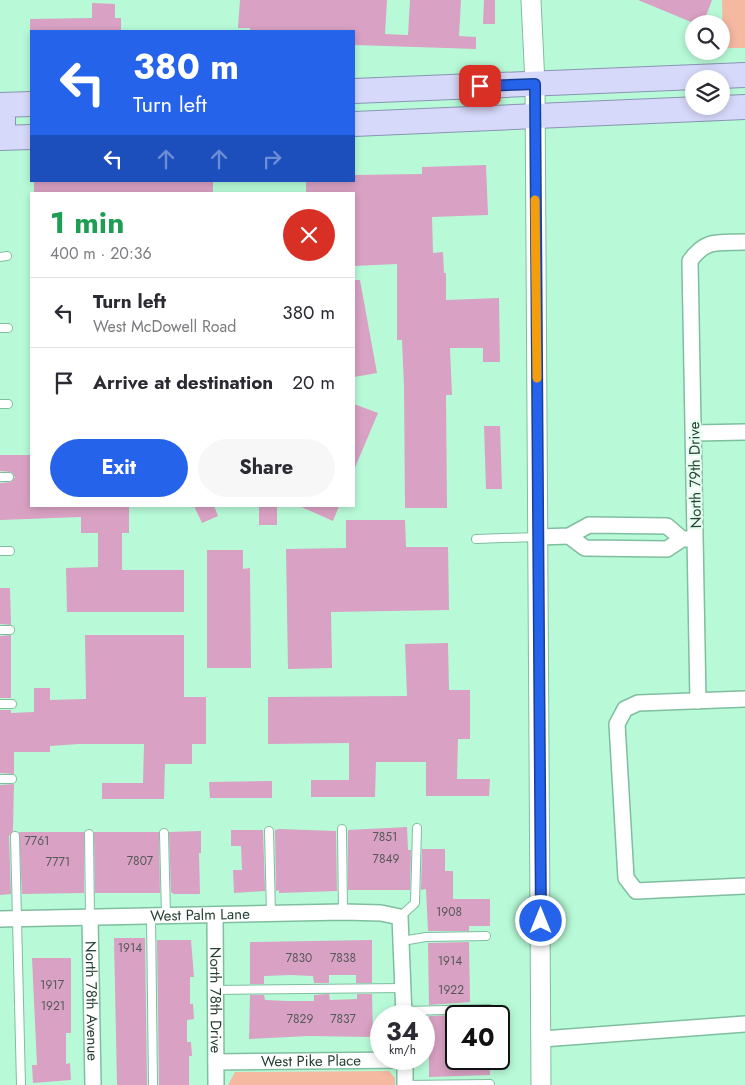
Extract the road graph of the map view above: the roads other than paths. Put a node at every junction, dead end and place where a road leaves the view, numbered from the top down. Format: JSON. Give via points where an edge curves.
{"nodes":[{"id":1,"x":531,"y":0,"type":"edge"},
{"id":2,"x":745,"y":75,"type":"edge"},
{"id":3,"x":535,"y":84,"type":"junction"},
{"id":4,"x":355,"y":91,"type":"edge"},
{"id":5,"x":30,"y":104,"type":"edge"},
{"id":6,"x":2,"y":105,"type":"edge"},
{"id":7,"x":745,"y":107,"type":"edge"},
{"id":8,"x":534,"y":116,"type":"junction"},
{"id":9,"x":355,"y":124,"type":"edge"},
{"id":10,"x":30,"y":137,"type":"edge"},
{"id":11,"x":2,"y":138,"type":"edge"},
{"id":12,"x":745,"y":242,"type":"edge"},
{"id":13,"x":745,"y":432,"type":"edge"},
{"id":14,"x":694,"y":433,"type":"junction"},
{"id":15,"x":0,"y":477,"type":"edge"},
{"id":16,"x":9,"y":477,"type":"dead end"},
{"id":17,"x":569,"y":536,"type":"junction"},
{"id":18,"x":539,"y":537,"type":"junction"},
{"id":19,"x":476,"y":539,"type":"dead end"},
{"id":20,"x":689,"y":539,"type":"junction"},
{"id":21,"x":0,"y":551,"type":"edge"},
{"id":22,"x":10,"y":551,"type":"dead end"},
{"id":23,"x":0,"y":630,"type":"edge"},
{"id":24,"x":10,"y":630,"type":"dead end"},
{"id":25,"x":745,"y":699,"type":"edge"},
{"id":26,"x":698,"y":702,"type":"junction"},
{"id":27,"x":0,"y":704,"type":"edge"},
{"id":28,"x":12,"y":704,"type":"dead end"},
{"id":29,"x":0,"y":779,"type":"edge"},
{"id":30,"x":12,"y":779,"type":"dead end"},
{"id":31,"x":417,"y":828,"type":"dead end"},
{"id":32,"x":342,"y":829,"type":"dead end"},
{"id":33,"x":269,"y":831,"type":"dead end"},
{"id":34,"x":164,"y":833,"type":"dead end"},
{"id":35,"x":89,"y":834,"type":"dead end"},
{"id":36,"x":15,"y":836,"type":"dead end"},
{"id":37,"x":745,"y":886,"type":"edge"},
{"id":38,"x":343,"y":912,"type":"junction"},
{"id":39,"x":270,"y":914,"type":"junction"},
{"id":40,"x":215,"y":915,"type":"junction"},
{"id":41,"x":158,"y":916,"type":"junction"},
{"id":42,"x":90,"y":917,"type":"junction"},
{"id":43,"x":400,"y":917,"type":"junction"},
{"id":44,"x":0,"y":919,"type":"edge"},
{"id":45,"x":17,"y":919,"type":"junction"},
{"id":46,"x":486,"y":936,"type":"dead end"},
{"id":47,"x":402,"y":941,"type":"junction"},
{"id":48,"x":404,"y":988,"type":"junction"},
{"id":49,"x":215,"y":990,"type":"junction"},
{"id":50,"x":404,"y":1005,"type":"edge"},
{"id":51,"x":745,"y":1024,"type":"edge"},
{"id":52,"x":542,"y":1039,"type":"junction"},
{"id":53,"x":370,"y":1060,"type":"edge"},
{"id":54,"x":216,"y":1062,"type":"junction"},
{"id":55,"x":405,"y":1070,"type":"edge"},
{"id":56,"x":490,"y":1084,"type":"edge"},
{"id":57,"x":21,"y":1085,"type":"edge"},
{"id":58,"x":93,"y":1085,"type":"edge"},
{"id":59,"x":153,"y":1085,"type":"edge"},
{"id":60,"x":216,"y":1085,"type":"edge"},
{"id":61,"x":405,"y":1085,"type":"edge"},
{"id":62,"x":541,"y":1085,"type":"edge"}],
"edges":[{"from":1,"to":3,"type":"street"},
{"from":2,"to":3,"type":"main road"},
{"from":3,"to":4,"type":"main road"},
{"from":3,"to":8,"type":"street"},
{"from":5,"to":6,"type":"main road"},
{"from":6,"to":11,"type":"main road"},
{"from":7,"to":8,"type":"main road"},
{"from":8,"to":9,"type":"main road"},
{"from":8,"to":18,"type":"street"},
{"from":10,"to":11,"type":"main road"},
{"from":12,"to":14,"type":"street","name":"North 79th Drive","via":[[707,244],[690,261]]},
{"from":13,"to":14,"type":"street"},
{"from":14,"to":20,"type":"street","name":"North 79th Drive"},
{"from":15,"to":16,"type":"lane"},
{"from":17,"to":18,"type":"street"},
{"from":17,"to":20,"type":"street","via":[[585,548],[667,548]]},
{"from":17,"to":20,"type":"street","via":[[589,525],[667,526]]},
{"from":18,"to":19,"type":"lane"},
{"from":18,"to":52,"type":"street"},
{"from":20,"to":26,"type":"street","name":"North 79th Drive"},
{"from":21,"to":22,"type":"lane"},
{"from":23,"to":24,"type":"lane"},
{"from":25,"to":26,"type":"street"},
{"from":26,"to":37,"type":"street","via":[[638,703],[625,709],[618,724],[626,878],[636,891]]},
{"from":27,"to":28,"type":"lane"},
{"from":29,"to":30,"type":"lane"},
{"from":31,"to":43,"type":"lane","via":[[415,903]]},
{"from":32,"to":38,"type":"lane"},
{"from":33,"to":39,"type":"lane"},
{"from":34,"to":41,"type":"lane"},
{"from":35,"to":42,"type":"lane"},
{"from":36,"to":45,"type":"lane"},
{"from":38,"to":39,"type":"street","name":"West Palm Lane"},
{"from":38,"to":43,"type":"street","name":"West Palm Lane"},
{"from":39,"to":40,"type":"street","name":"West Palm Lane"},
{"from":40,"to":41,"type":"street","name":"West Palm Lane"},
{"from":40,"to":49,"type":"street","name":"North 78th Drive"},
{"from":41,"to":42,"type":"street","name":"West Palm Lane"},
{"from":41,"to":59,"type":"lane"},
{"from":42,"to":45,"type":"street","name":"West Palm Lane"},
{"from":42,"to":58,"type":"street","name":"North 78th Avenue"},
{"from":43,"to":47,"type":"street"},
{"from":44,"to":45,"type":"street","name":"West Palm Lane"},
{"from":45,"to":57,"type":"lane"},
{"from":46,"to":47,"type":"lane","via":[[426,937]]},
{"from":47,"to":48,"type":"street"},
{"from":48,"to":49,"type":"lane"},
{"from":48,"to":50,"type":"street"},
{"from":49,"to":54,"type":"street","name":"North 78th Drive"},
{"from":51,"to":52,"type":"street"},
{"from":52,"to":62,"type":"street"},
{"from":53,"to":54,"type":"street","name":"West Pike Place"},
{"from":54,"to":60,"type":"street","name":"North 78th Drive"},
{"from":55,"to":61,"type":"street"},
{"from":56,"to":61,"type":"lane"}]}
